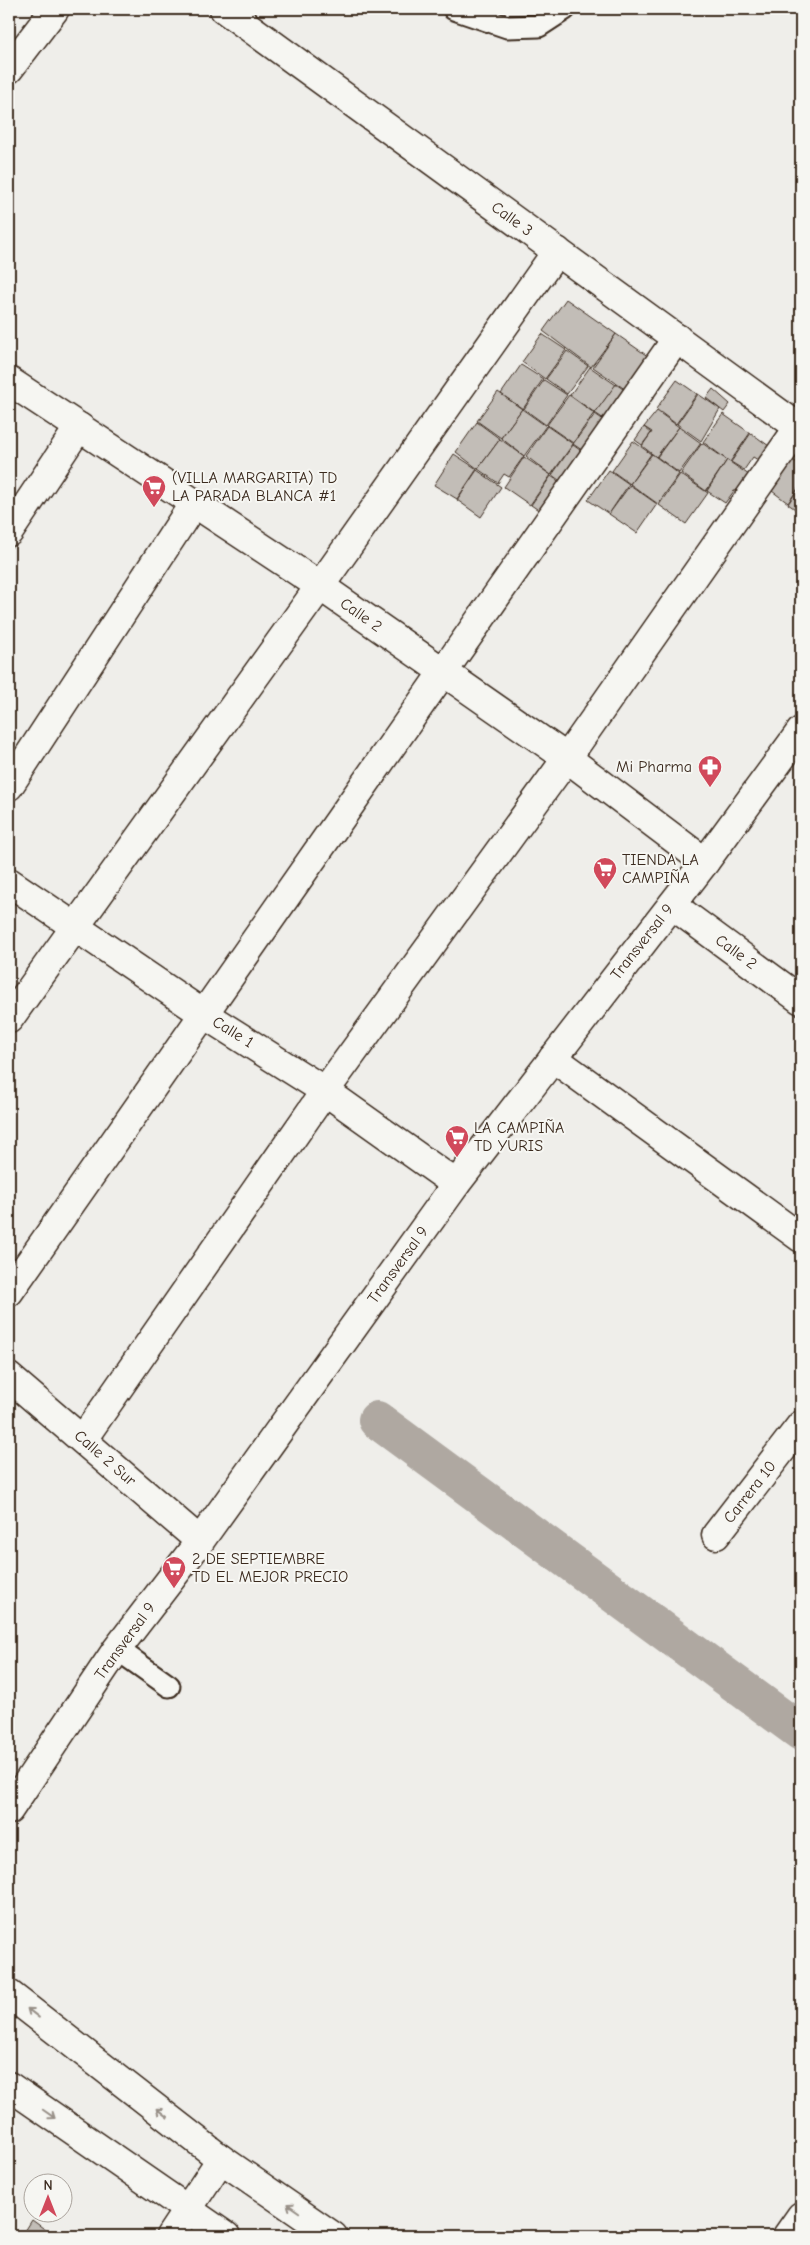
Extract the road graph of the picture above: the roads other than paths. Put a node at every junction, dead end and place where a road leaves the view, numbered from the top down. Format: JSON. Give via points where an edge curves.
{"nodes":[{"id":1,"x":55,"y":9,"type":"edge"},
{"id":2,"x":224,"y":9,"type":"edge"},
{"id":3,"x":454,"y":9,"type":"edge"},
{"id":4,"x":565,"y":9,"type":"edge"},
{"id":5,"x":9,"y":69,"type":"edge"},
{"id":6,"x":557,"y":251,"type":"junction"},
{"id":7,"x":677,"y":338,"type":"junction"},
{"id":8,"x":9,"y":381,"type":"edge"},
{"id":9,"x":80,"y":427,"type":"junction"},
{"id":10,"x":800,"y":428,"type":"edge"},
{"id":11,"x":194,"y":503,"type":"junction"},
{"id":12,"x":9,"y":532,"type":"edge"},
{"id":13,"x":320,"y":586,"type":"junction"},
{"id":14,"x":442,"y":672,"type":"junction"},
{"id":15,"x":799,"y":739,"type":"edge"},
{"id":16,"x":567,"y":758,"type":"junction"},
{"id":17,"x":9,"y":786,"type":"edge"},
{"id":18,"x":705,"y":862,"type":"junction"},
{"id":19,"x":9,"y":882,"type":"edge"},
{"id":20,"x":672,"y":905,"type":"junction"},
{"id":21,"x":76,"y":927,"type":"junction"},
{"id":22,"x":801,"y":1000,"type":"edge"},
{"id":23,"x":205,"y":1015,"type":"junction"},
{"id":24,"x":9,"y":1020,"type":"edge"},
{"id":25,"x":553,"y":1058,"type":"junction"},
{"id":26,"x":326,"y":1091,"type":"junction"},
{"id":27,"x":456,"y":1184,"type":"junction"},
{"id":28,"x":801,"y":1238,"type":"edge"},
{"id":29,"x":9,"y":1292,"type":"edge"},
{"id":30,"x":9,"y":1378,"type":"edge"},
{"id":31,"x":801,"y":1425,"type":"edge"},
{"id":32,"x":83,"y":1439,"type":"junction"},
{"id":33,"x":793,"y":1455,"type":"edge"},
{"id":34,"x":716,"y":1535,"type":"dead end"},
{"id":35,"x":200,"y":1540,"type":"junction"},
{"id":36,"x":117,"y":1649,"type":"junction"},
{"id":37,"x":169,"y":1686,"type":"dead end"},
{"id":38,"x":9,"y":1810,"type":"edge"},
{"id":39,"x":9,"y":1994,"type":"edge"},
{"id":40,"x":9,"y":2086,"type":"edge"},
{"id":41,"x":221,"y":2159,"type":"junction"},
{"id":42,"x":186,"y":2211,"type":"junction"},
{"id":43,"x":801,"y":2216,"type":"edge"},
{"id":44,"x":170,"y":2236,"type":"edge"},
{"id":45,"x":226,"y":2236,"type":"edge"},
{"id":46,"x":333,"y":2236,"type":"edge"},
{"id":47,"x":788,"y":2236,"type":"edge"}],
"edges":[{"from":1,"to":5,"type":"street"},
{"from":2,"to":6,"type":"street","name":"Calle 3"},
{"from":3,"to":4,"type":"lane","via":[[507,27],[538,26]]},
{"from":6,"to":7,"type":"street","name":"Calle 3"},
{"from":6,"to":13,"type":"street"},
{"from":7,"to":10,"type":"street","name":"Calle 3"},
{"from":7,"to":14,"type":"street"},
{"from":8,"to":9,"type":"street","name":"Calle 2"},
{"from":9,"to":11,"type":"street","name":"Calle 2"},
{"from":9,"to":12,"type":"street"},
{"from":10,"to":16,"type":"street"},
{"from":11,"to":13,"type":"street","name":"Calle 2"},
{"from":11,"to":17,"type":"street"},
{"from":13,"to":14,"type":"street","name":"Calle 2"},
{"from":13,"to":21,"type":"street"},
{"from":14,"to":16,"type":"street","name":"Calle 2"},
{"from":14,"to":23,"type":"street"},
{"from":15,"to":18,"type":"street","name":"Transversal 9"},
{"from":16,"to":18,"type":"street","name":"Calle 2"},
{"from":16,"to":26,"type":"street"},
{"from":18,"to":20,"type":"street","name":"Transversal 9"},
{"from":19,"to":21,"type":"street","name":"Calle 1"},
{"from":20,"to":22,"type":"street","name":"Calle 2"},
{"from":20,"to":25,"type":"street","name":"Transversal 9"},
{"from":21,"to":23,"type":"street","name":"Calle 1"},
{"from":21,"to":24,"type":"street"},
{"from":23,"to":26,"type":"street","name":"Calle 1"},
{"from":23,"to":29,"type":"street"},
{"from":25,"to":27,"type":"street","name":"Transversal 9"},
{"from":25,"to":28,"type":"street"},
{"from":26,"to":27,"type":"street","name":"Calle 1"},
{"from":26,"to":32,"type":"street"},
{"from":27,"to":35,"type":"street","name":"Transversal 9"},
{"from":30,"to":32,"type":"street","name":"Calle 2 Sur"},
{"from":31,"to":33,"type":"street","name":"Carrera 10"},
{"from":32,"to":35,"type":"street","name":"Calle 2 Sur"},
{"from":33,"to":34,"type":"street","name":"Carrera 10"},
{"from":35,"to":36,"type":"street","name":"Transversal 9"},
{"from":36,"to":37,"type":"lane"},
{"from":36,"to":38,"type":"street","name":"Transversal 9"},
{"from":41,"to":39,"type":"street","one_way":true},
{"from":40,"to":42,"type":"street","one_way":true},
{"from":41,"to":42,"type":"street"},
{"from":46,"to":41,"type":"street","one_way":true},
{"from":42,"to":44,"type":"street"},
{"from":42,"to":45,"type":"street"},
{"from":43,"to":47,"type":"street"}]}
